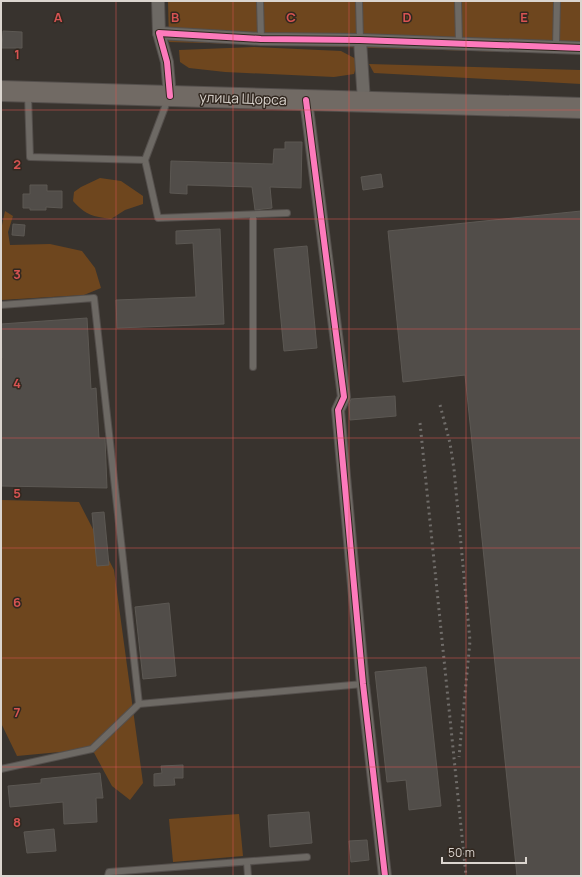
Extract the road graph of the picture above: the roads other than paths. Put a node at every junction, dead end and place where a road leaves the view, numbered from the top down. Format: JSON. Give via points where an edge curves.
{"nodes":[{"id":1,"x":158,"y":1,"type":"edge"},
{"id":2,"x":260,"y":1,"type":"edge"},
{"id":3,"x":360,"y":1,"type":"edge"},
{"id":4,"x":458,"y":1,"type":"edge"},
{"id":5,"x":556,"y":1,"type":"edge"},
{"id":6,"x":159,"y":34,"type":"junction"},
{"id":7,"x":261,"y":39,"type":"junction"},
{"id":8,"x":360,"y":40,"type":"junction"},
{"id":9,"x":459,"y":43,"type":"junction"},
{"id":10,"x":556,"y":47,"type":"junction"},
{"id":11,"x":581,"y":48,"type":"edge"},
{"id":12,"x":1,"y":91,"type":"edge"},
{"id":13,"x":28,"y":92,"type":"junction"},
{"id":14,"x":170,"y":96,"type":"junction"},
{"id":15,"x":306,"y":100,"type":"junction"},
{"id":16,"x":364,"y":102,"type":"junction"},
{"id":17,"x":581,"y":108,"type":"edge"},
{"id":18,"x":145,"y":160,"type":"junction"},
{"id":19,"x":287,"y":213,"type":"dead end"},
{"id":20,"x":253,"y":215,"type":"junction"},
{"id":21,"x":1,"y":305,"type":"edge"},
{"id":22,"x":253,"y":367,"type":"dead end"},
{"id":23,"x":363,"y":684,"type":"junction"},
{"id":24,"x":139,"y":704,"type":"junction"},
{"id":25,"x":1,"y":769,"type":"edge"},
{"id":26,"x":306,"y":857,"type":"dead end"},
{"id":27,"x":247,"y":862,"type":"junction"},
{"id":28,"x":166,"y":868,"type":"junction"},
{"id":29,"x":108,"y":876,"type":"edge"},
{"id":30,"x":167,"y":876,"type":"edge"},
{"id":31,"x":248,"y":876,"type":"edge"},
{"id":32,"x":385,"y":876,"type":"edge"}],
"edges":[{"from":1,"to":6,"type":"street"},
{"from":2,"to":7,"type":"lane"},
{"from":3,"to":8,"type":"lane"},
{"from":4,"to":9,"type":"lane"},
{"from":5,"to":10,"type":"lane"},
{"from":6,"to":7,"type":"street"},
{"from":6,"to":14,"type":"street","via":[[167,62]]},
{"from":7,"to":8,"type":"street"},
{"from":8,"to":9,"type":"street"},
{"from":8,"to":16,"type":"street"},
{"from":9,"to":10,"type":"street"},
{"from":10,"to":11,"type":"street"},
{"from":12,"to":13,"type":"main road","name":"улица Щорса"},
{"from":13,"to":14,"type":"main road","name":"улица Щорса"},
{"from":13,"to":18,"type":"lane","via":[[30,157]]},
{"from":14,"to":15,"type":"main road","name":"улица Щорса"},
{"from":14,"to":18,"type":"lane"},
{"from":15,"to":16,"type":"main road","name":"улица Щорса"},
{"from":15,"to":23,"type":"street","via":[[344,397],[338,410]]},
{"from":16,"to":17,"type":"main road","name":"улица Щорса"},
{"from":18,"to":20,"type":"lane","via":[[158,218]]},
{"from":19,"to":20,"type":"lane"},
{"from":20,"to":22,"type":"lane"},
{"from":21,"to":24,"type":"lane","via":[[94,298]]},
{"from":23,"to":24,"type":"lane"},
{"from":23,"to":32,"type":"street"},
{"from":24,"to":25,"type":"lane","via":[[92,749]]},
{"from":26,"to":27,"type":"lane"},
{"from":27,"to":28,"type":"lane"},
{"from":27,"to":31,"type":"lane"},
{"from":28,"to":29,"type":"lane","via":[[109,872]]},
{"from":28,"to":30,"type":"lane"}]}
